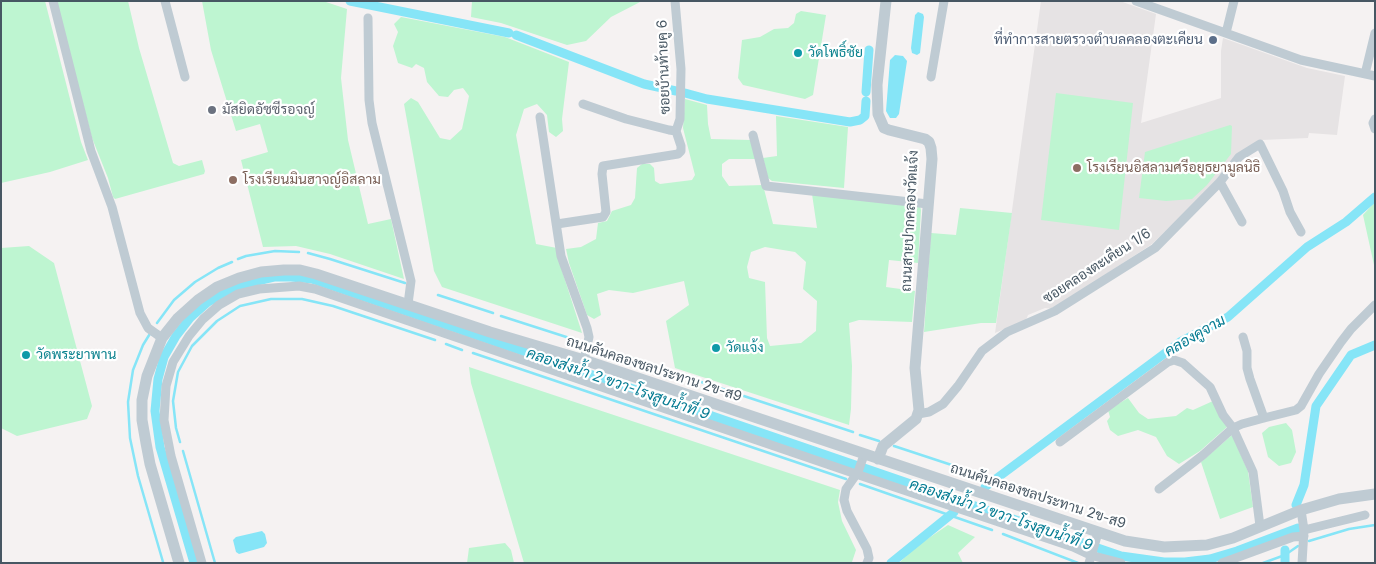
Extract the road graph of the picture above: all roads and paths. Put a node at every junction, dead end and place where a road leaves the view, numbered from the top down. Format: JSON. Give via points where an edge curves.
{"nodes":[{"id":1,"x":53,"y":1,"type":"edge"},
{"id":2,"x":165,"y":1,"type":"edge"},
{"id":3,"x":675,"y":1,"type":"edge"},
{"id":4,"x":886,"y":1,"type":"edge"},
{"id":5,"x":944,"y":1,"type":"edge"},
{"id":6,"x":1136,"y":1,"type":"edge"},
{"id":7,"x":1234,"y":1,"type":"edge"},
{"id":8,"x":1152,"y":4,"type":"edge"},
{"id":9,"x":368,"y":18,"type":"dead end"},
{"id":10,"x":1226,"y":33,"type":"junction"},
{"id":11,"x":1375,"y":33,"type":"edge"},
{"id":12,"x":1370,"y":75,"type":"edge"},
{"id":13,"x":184,"y":77,"type":"dead end"},
{"id":14,"x":931,"y":77,"type":"dead end"},
{"id":15,"x":583,"y":104,"type":"dead end"},
{"id":16,"x":540,"y":117,"type":"dead end"},
{"id":17,"x":1375,"y":119,"type":"edge"},
{"id":18,"x":1375,"y":129,"type":"edge"},
{"id":19,"x":676,"y":131,"type":"junction"},
{"id":20,"x":754,"y":134,"type":"dead end"},
{"id":21,"x":1220,"y":182,"type":"junction"},
{"id":22,"x":928,"y":204,"type":"junction"},
{"id":23,"x":1242,"y":222,"type":"dead end"},
{"id":24,"x":557,"y":224,"type":"junction"},
{"id":25,"x":1301,"y":232,"type":"dead end"},
{"id":26,"x":408,"y":304,"type":"junction"},
{"id":27,"x":1375,"y":305,"type":"edge"},
{"id":28,"x":474,"y":329,"type":"junction"},
{"id":29,"x":1243,"y":337,"type":"dead end"},
{"id":30,"x":162,"y":338,"type":"junction"},
{"id":31,"x":470,"y":343,"type":"junction"},
{"id":32,"x":584,"y":360,"type":"junction"},
{"id":33,"x":918,"y":414,"type":"junction"},
{"id":34,"x":1264,"y":418,"type":"junction"},
{"id":35,"x":1233,"y":428,"type":"junction"},
{"id":36,"x":1060,"y":442,"type":"dead end"},
{"id":37,"x":863,"y":457,"type":"junction"},
{"id":38,"x":878,"y":459,"type":"junction"},
{"id":39,"x":857,"y":473,"type":"junction"},
{"id":40,"x":1159,"y":489,"type":"dead end"},
{"id":41,"x":1375,"y":494,"type":"edge"},
{"id":42,"x":1300,"y":510,"type":"junction"},
{"id":43,"x":1365,"y":515,"type":"dead end"},
{"id":44,"x":1260,"y":526,"type":"junction"},
{"id":45,"x":1304,"y":533,"type":"junction"},
{"id":46,"x":1096,"y":536,"type":"junction"},
{"id":47,"x":1090,"y":557,"type":"edge"},
{"id":48,"x":179,"y":563,"type":"edge"},
{"id":49,"x":202,"y":563,"type":"edge"},
{"id":50,"x":867,"y":563,"type":"edge"},
{"id":51,"x":1121,"y":563,"type":"edge"},
{"id":52,"x":1222,"y":563,"type":"edge"},
{"id":53,"x":1302,"y":563,"type":"edge"}],
"edges":[{"from":1,"to":30,"type":"street","via":[[91,150],[112,207],[140,313],[148,328]]},
{"from":2,"to":13,"type":"street"},
{"from":3,"to":19,"type":"street","name":"ซอยบ้านท้ายคู 6","via":[[680,68],[680,119]]},
{"from":4,"to":22,"type":"street","name":"ถนนสายปากคลองวัดแจ้ง","via":[[877,85],[878,114],[884,128],[929,142],[932,159]]},
{"from":5,"to":14,"type":"street"},
{"from":6,"to":8,"type":"street"},
{"from":7,"to":10,"type":"street"},
{"from":8,"to":10,"type":"street"},
{"from":9,"to":26,"type":"street","via":[[372,123],[411,281]]},
{"from":10,"to":12,"type":"street","via":[[1307,62]]},
{"from":11,"to":12,"type":"street"},
{"from":15,"to":19,"type":"street"},
{"from":16,"to":24,"type":"street"},
{"from":17,"to":18,"type":"street"},
{"from":19,"to":24,"type":"street","name":"ซอยบ้านท้ายคู 6","via":[[681,146],[678,154],[603,166],[606,212],[603,217]]},
{"from":20,"to":22,"type":"street","via":[[766,186]]},
{"from":21,"to":23,"type":"street"},
{"from":21,"to":25,"type":"street","name":"ซอยคลองตะเคียน 1/6","via":[[1238,157],[1260,144]]},
{"from":21,"to":33,"type":"street","name":"ซอยคลองตะเคียน 1/6","via":[[1155,248],[1055,311],[1007,332],[982,351],[943,404]]},
{"from":22,"to":33,"type":"street","name":"ถนนสายปากคลองวัดแจ้ง","via":[[915,368]]},
{"from":24,"to":32,"type":"street","via":[[561,256],[588,328]]},
{"from":26,"to":28,"type":"street","name":"ถนนคันคลองชลประทาน 2ข-ส9"},
{"from":26,"to":30,"type":"street","name":"ถนนคันคลองชลประทาน 2ข-ส9","via":[[300,270],[261,272],[217,287],[178,318]]},
{"from":27,"to":34,"type":"street","via":[[1341,342],[1301,406]]},
{"from":28,"to":31,"type":"street"},
{"from":28,"to":32,"type":"street","name":"ถนนคันคลองชลประทาน 2ข-ส9"},
{"from":29,"to":34,"type":"street","via":[[1247,368]]},
{"from":30,"to":48,"type":"street","name":"ถนนคันคลองชลประทาน 2ข-ส9","via":[[147,376],[142,420],[150,464]]},
{"from":31,"to":39,"type":"street"},
{"from":31,"to":49,"type":"street","via":[[299,286],[259,289],[238,294],[219,305],[189,336],[173,362],[166,386],[164,420],[170,456]]},
{"from":32,"to":37,"type":"street","name":"ถนนคันคลองชลประทาน 2ข-ส9"},
{"from":33,"to":38,"type":"street","via":[[883,446]]},
{"from":34,"to":35,"type":"street"},
{"from":35,"to":36,"type":"street","via":[[1223,415],[1210,386],[1183,363],[1174,360]]},
{"from":35,"to":40,"type":"street"},
{"from":35,"to":44,"type":"street","via":[[1253,472]]},
{"from":37,"to":38,"type":"street","name":"ถนนคันคลองชลประทาน 2ข-ส9"},
{"from":37,"to":39,"type":"street"},
{"from":38,"to":46,"type":"street","name":"ถนนคันคลองชลประทาน 2ข-ส9"},
{"from":39,"to":47,"type":"street","via":[[1073,547]]},
{"from":39,"to":50,"type":"street","via":[[846,489],[844,500],[867,549]]},
{"from":41,"to":42,"type":"street","name":"ถนนคันคลองชลประทาน 2ข-ส9"},
{"from":42,"to":44,"type":"street","name":"ถนนคันคลองชลประทาน 2ข-ส9"},
{"from":42,"to":45,"type":"street"},
{"from":43,"to":45,"type":"street"},
{"from":44,"to":46,"type":"street","name":"ถนนคันคลองชลประทาน 2ข-ส9","via":[[1233,538],[1184,547]]},
{"from":45,"to":52,"type":"street"},
{"from":45,"to":53,"type":"street"},
{"from":46,"to":47,"type":"street"},
{"from":47,"to":51,"type":"street"}]}
